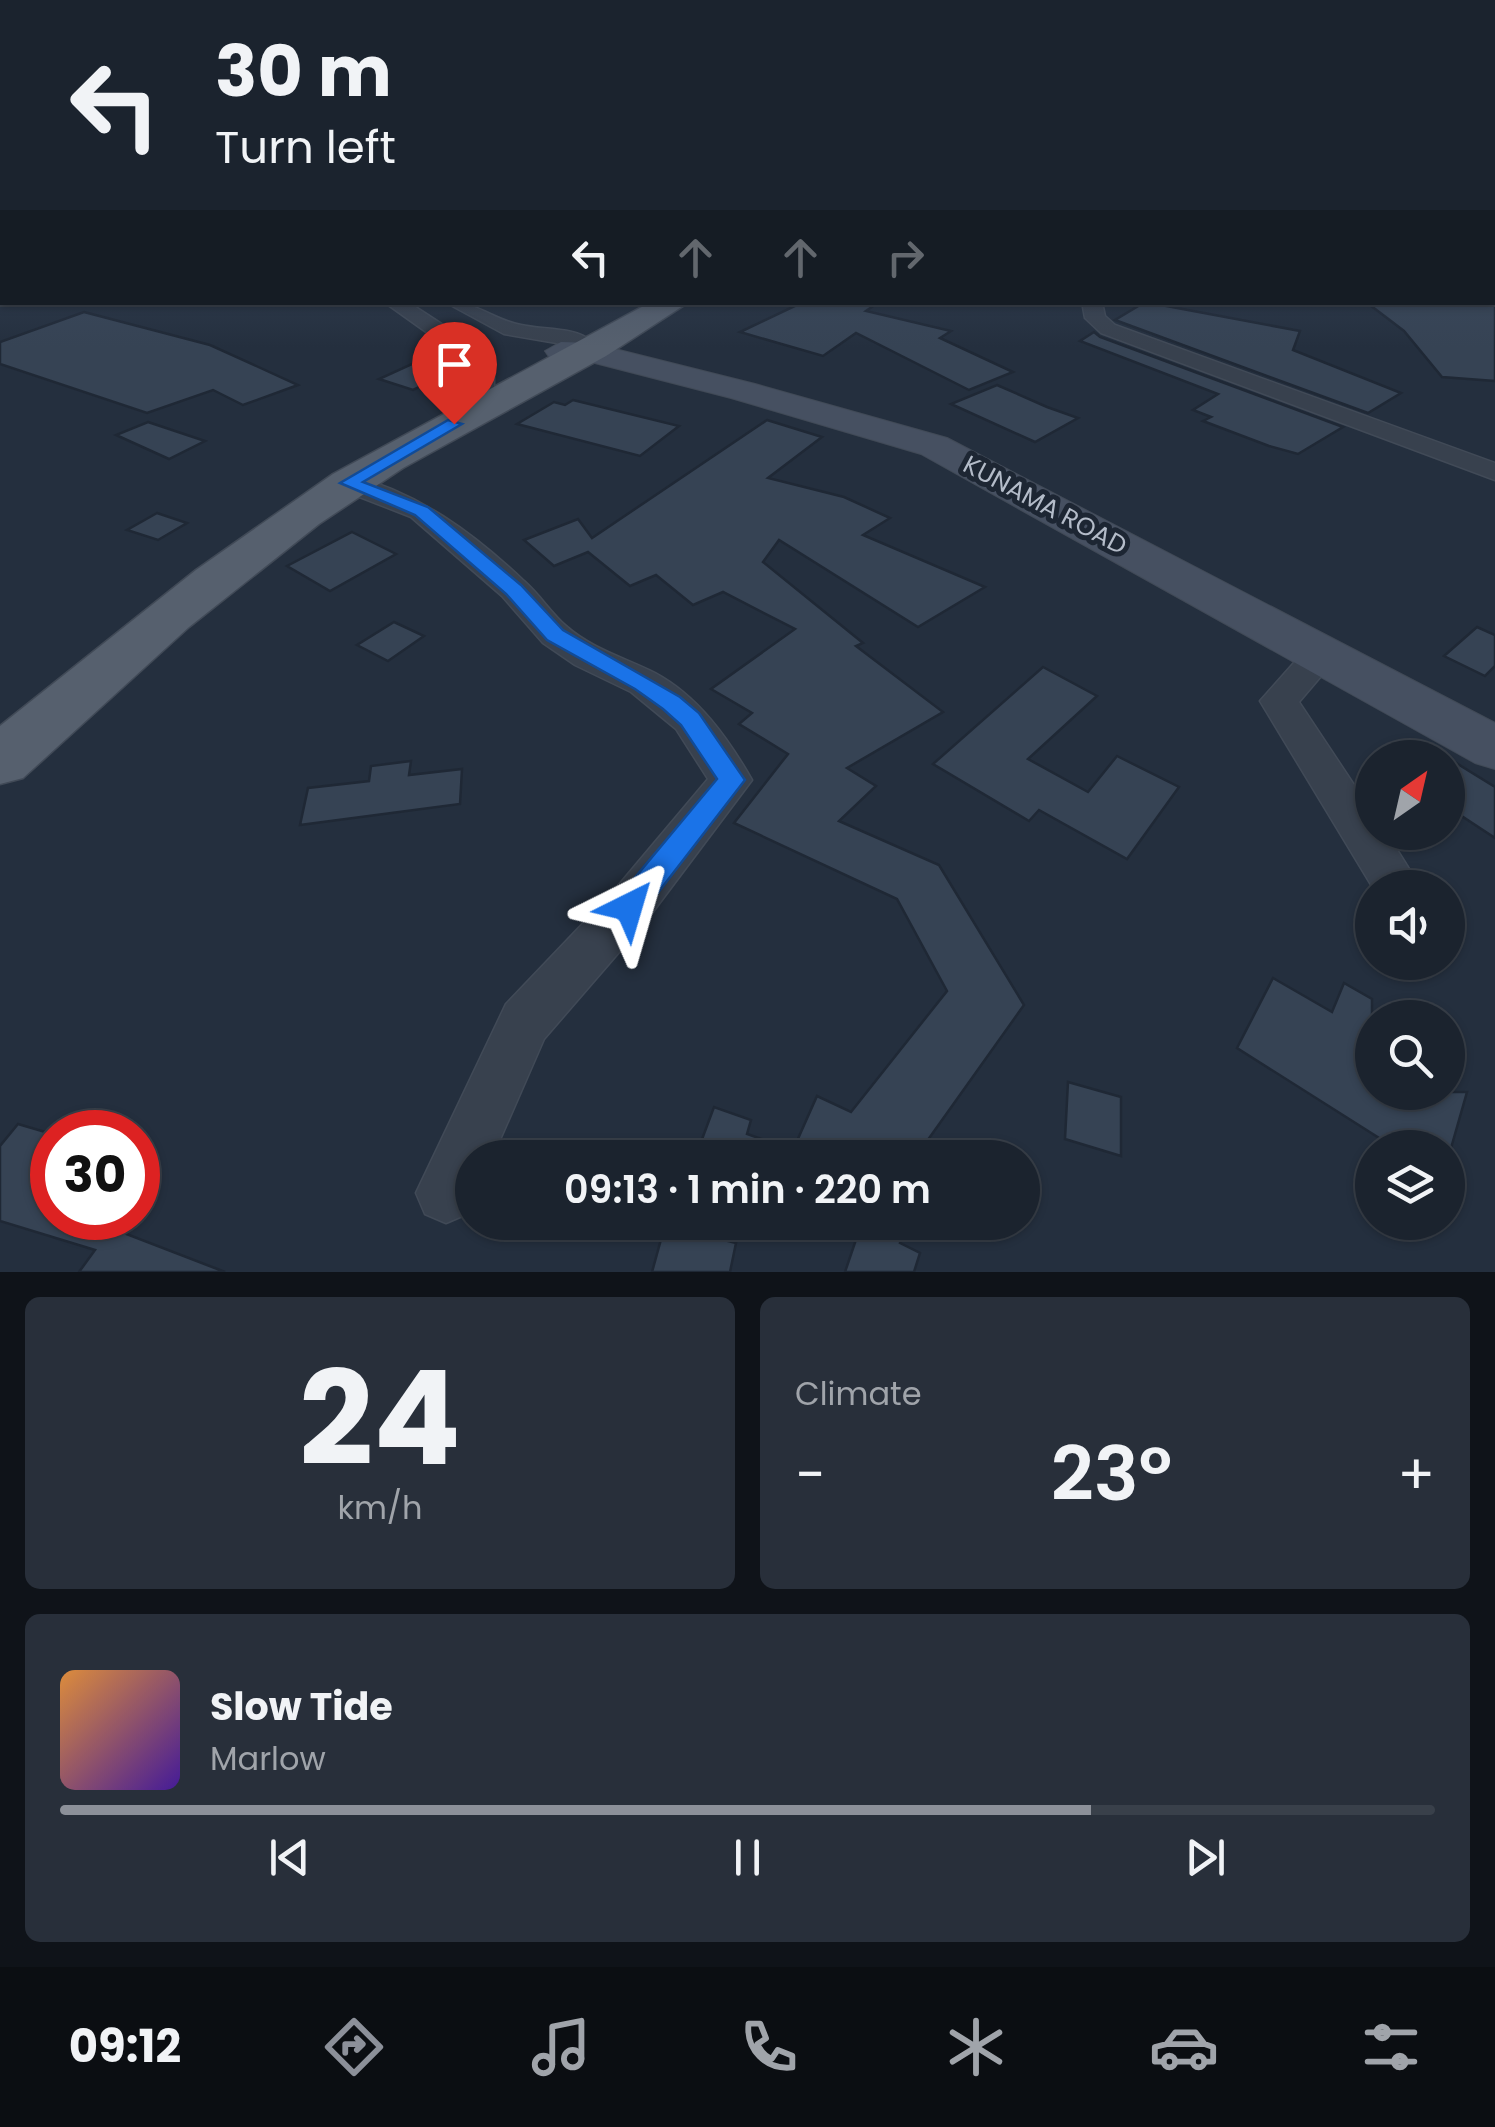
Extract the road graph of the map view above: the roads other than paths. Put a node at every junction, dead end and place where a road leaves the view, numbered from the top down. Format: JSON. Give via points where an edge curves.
{"nodes":[{"id":1,"x":398,"y":305,"type":"edge"},
{"id":2,"x":461,"y":305,"type":"edge"},
{"id":3,"x":643,"y":305,"type":"edge"},
{"id":4,"x":668,"y":305,"type":"edge"},
{"id":5,"x":1093,"y":305,"type":"edge"},
{"id":6,"x":586,"y":347,"type":"junction"},
{"id":7,"x":486,"y":389,"type":"junction"},
{"id":8,"x":1495,"y":472,"type":"edge"},
{"id":9,"x":349,"y":483,"type":"junction"},
{"id":10,"x":1321,"y":655,"type":"junction"},
{"id":11,"x":1495,"y":713,"type":"edge"},
{"id":12,"x":0,"y":720,"type":"edge"},
{"id":13,"x":1495,"y":748,"type":"edge"},
{"id":14,"x":0,"y":761,"type":"edge"},
{"id":15,"x":1387,"y":870,"type":"edge"},
{"id":16,"x":446,"y":1194,"type":"dead end"}],
"edges":[{"from":1,"to":7,"type":"street","via":[[472,354],[483,366]]},
{"from":2,"to":6,"type":"street","via":[[512,330]]},
{"from":3,"to":6,"type":"main road"},
{"from":4,"to":6,"type":"main road"},
{"from":5,"to":8,"type":"street","via":[[1095,318],[1108,328]]},
{"from":6,"to":7,"type":"main road"},
{"from":6,"to":9,"type":"main road"},
{"from":6,"to":10,"type":"main road","name":"KUNAMA ROAD","via":[[934,446]]},
{"from":6,"to":11,"type":"main road","name":"KUNAMA ROAD","via":[[840,399],[952,435]]},
{"from":7,"to":12,"type":"main road","via":[[304,484]]},
{"from":9,"to":14,"type":"main road","via":[[143,638]]},
{"from":9,"to":16,"type":"street","via":[[421,511],[514,590],[555,635],[671,703],[690,719],[731,780],[525,1022]]},
{"from":10,"to":13,"type":"main road","name":"KUNAMA ROAD"},
{"from":10,"to":15,"type":"street","via":[[1279,701]]}]}
